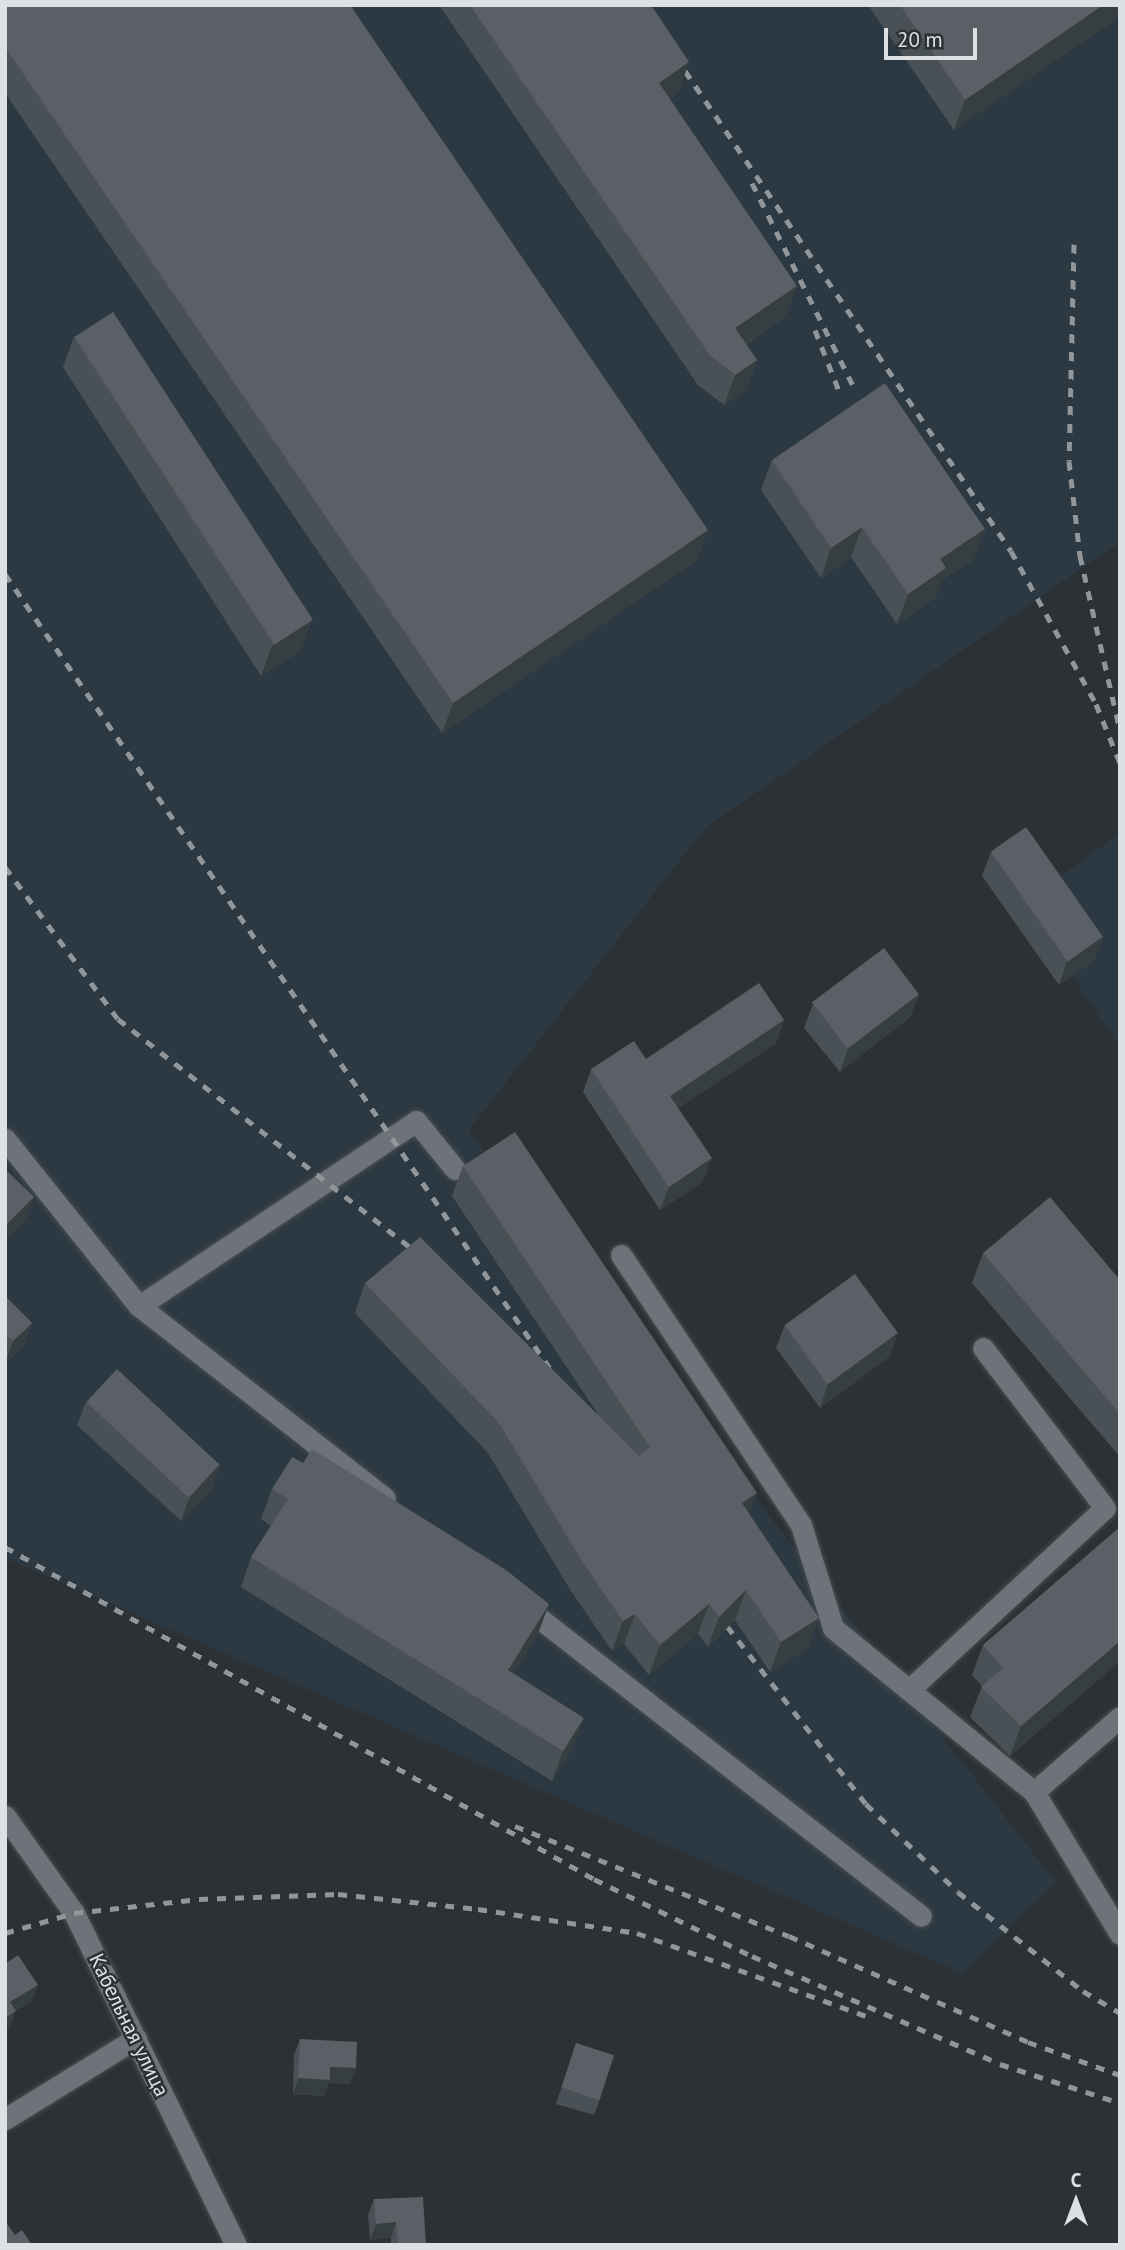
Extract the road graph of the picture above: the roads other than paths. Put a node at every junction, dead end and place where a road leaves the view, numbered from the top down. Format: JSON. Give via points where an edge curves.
{"nodes":[{"id":1,"x":5,"y":1139,"type":"edge"},
{"id":2,"x":455,"y":1169,"type":"dead end"},
{"id":3,"x":621,"y":1255,"type":"dead end"},
{"id":4,"x":139,"y":1306,"type":"junction"},
{"id":5,"x":983,"y":1348,"type":"dead end"},
{"id":6,"x":403,"y":1512,"type":"edge"},
{"id":7,"x":502,"y":1590,"type":"edge"},
{"id":8,"x":909,"y":1690,"type":"junction"},
{"id":9,"x":1120,"y":1717,"type":"edge"},
{"id":10,"x":1034,"y":1792,"type":"junction"},
{"id":11,"x":5,"y":1816,"type":"edge"},
{"id":12,"x":921,"y":1916,"type":"dead end"},
{"id":13,"x":1120,"y":1934,"type":"edge"},
{"id":14,"x":136,"y":2038,"type":"junction"},
{"id":15,"x":5,"y":2119,"type":"edge"},
{"id":16,"x":236,"y":2245,"type":"edge"}],
"edges":[{"from":1,"to":4,"type":"street"},
{"from":2,"to":4,"type":"street","via":[[415,1121]]},
{"from":3,"to":8,"type":"street","via":[[801,1525],[833,1628]]},
{"from":4,"to":6,"type":"street"},
{"from":5,"to":8,"type":"street","via":[[1105,1508]]},
{"from":7,"to":12,"type":"street"},
{"from":8,"to":10,"type":"street"},
{"from":9,"to":10,"type":"street"},
{"from":10,"to":13,"type":"street"},
{"from":11,"to":14,"type":"street","name":"Кабельная улица","via":[[74,1913]]},
{"from":14,"to":15,"type":"street"},
{"from":14,"to":16,"type":"street","name":"Кабельная улица"}]}
